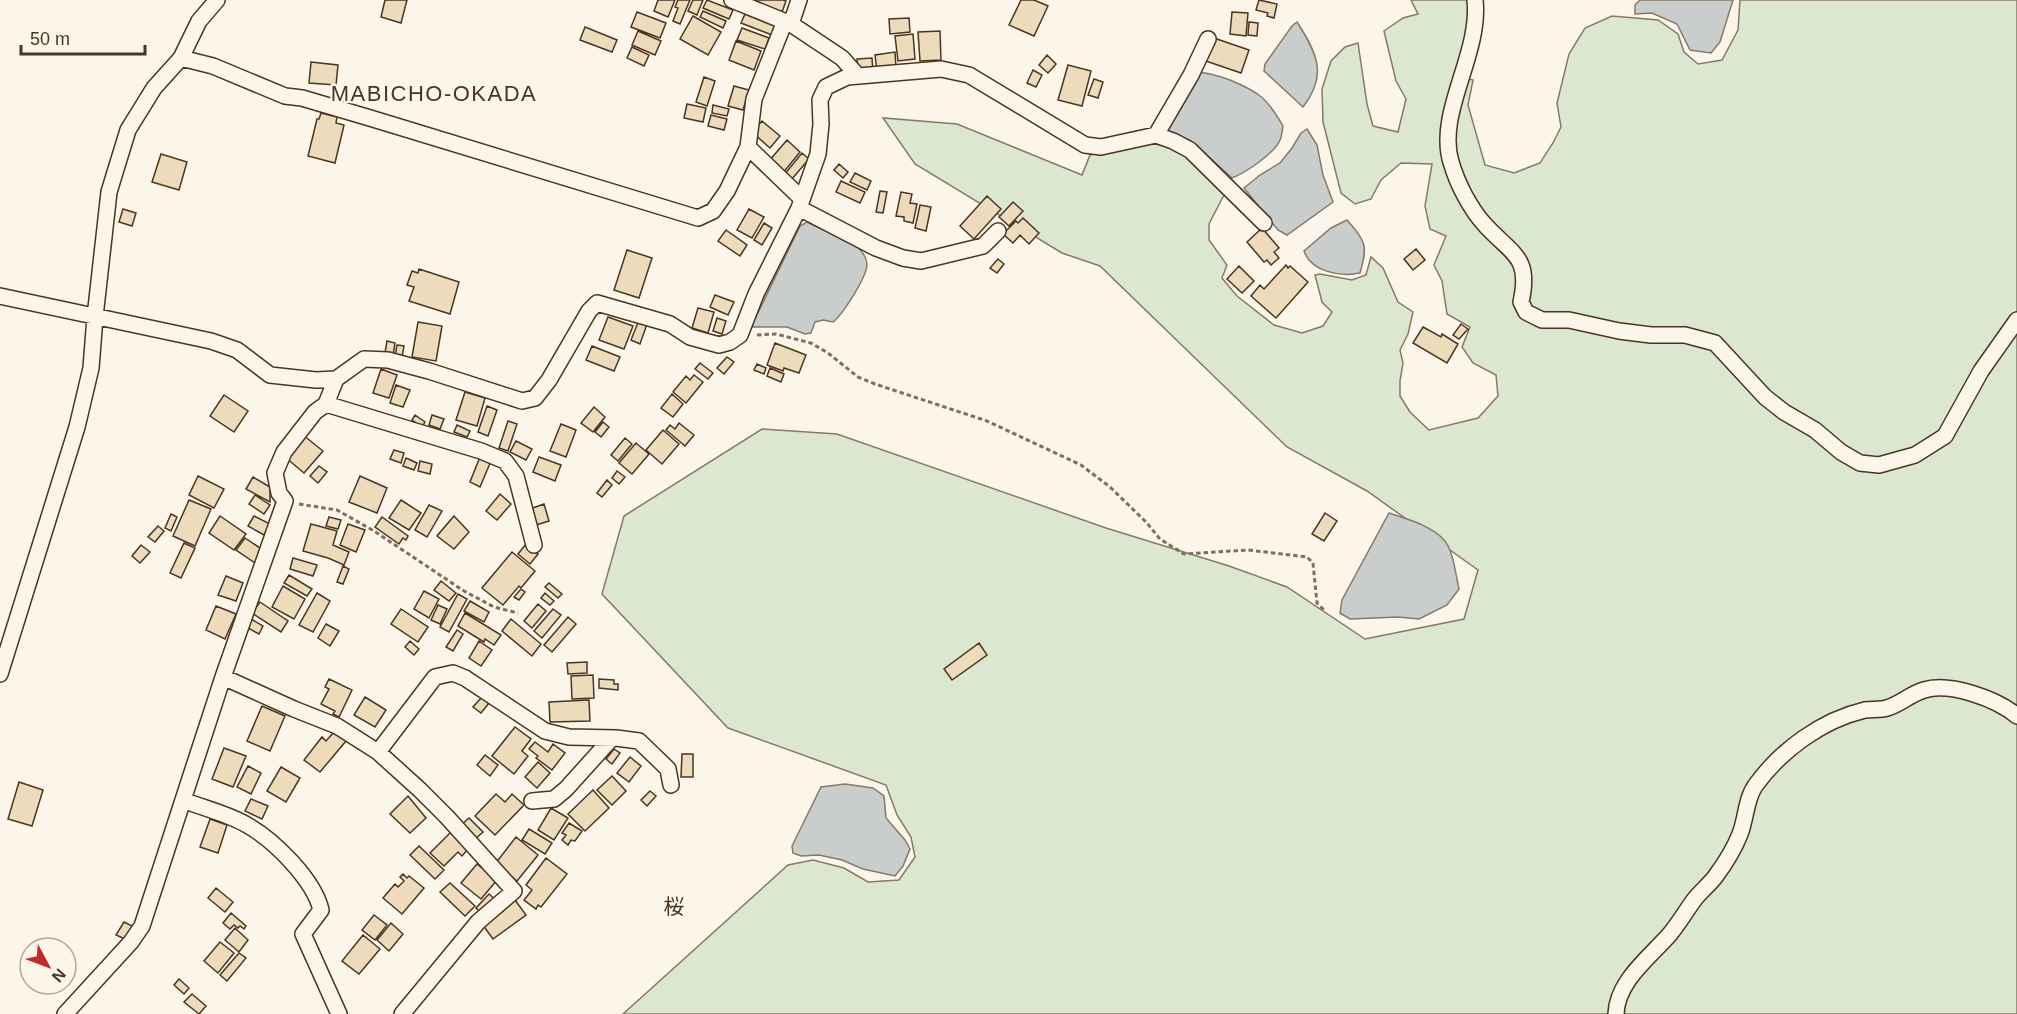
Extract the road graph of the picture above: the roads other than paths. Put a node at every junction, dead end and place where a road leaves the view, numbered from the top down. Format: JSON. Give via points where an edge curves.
{"nodes":[{"id":1,"x":217,"y":0,"type":"edge"},
{"id":2,"x":732,"y":0,"type":"edge"},
{"id":3,"x":798,"y":0,"type":"edge"},
{"id":4,"x":1476,"y":0,"type":"edge"},
{"id":5,"x":788,"y":22,"type":"junction"},
{"id":6,"x":1208,"y":39,"type":"dead end"},
{"id":7,"x":181,"y":58,"type":"junction"},
{"id":8,"x":858,"y":76,"type":"junction"},
{"id":9,"x":1156,"y":135,"type":"junction"},
{"id":10,"x":748,"y":147,"type":"junction"},
{"id":11,"x":800,"y":203,"type":"junction"},
{"id":12,"x":1264,"y":223,"type":"dead end"},
{"id":13,"x":998,"y":231,"type":"dead end"},
{"id":14,"x":0,"y":296,"type":"edge"},
{"id":15,"x":94,"y":317,"type":"junction"},
{"id":16,"x":2017,"y":320,"type":"edge"},
{"id":17,"x":336,"y":379,"type":"junction"},
{"id":18,"x":326,"y":404,"type":"junction"},
{"id":19,"x":534,"y":545,"type":"dead end"},
{"id":20,"x":0,"y":674,"type":"edge"},
{"id":21,"x":223,"y":677,"type":"junction"},
{"id":22,"x":2017,"y":716,"type":"edge"},
{"id":23,"x":612,"y":738,"type":"junction"},
{"id":24,"x":378,"y":752,"type":"junction"},
{"id":25,"x":671,"y":785,"type":"dead end"},
{"id":26,"x":183,"y":800,"type":"junction"},
{"id":27,"x":532,"y":801,"type":"dead end"},
{"id":28,"x":66,"y":1014,"type":"edge"},
{"id":29,"x":339,"y":1014,"type":"edge"},
{"id":30,"x":402,"y":1014,"type":"edge"},
{"id":31,"x":1616,"y":1014,"type":"edge"}],
"edges":[{"from":1,"to":7,"type":"street","via":[[199,21]]},
{"from":2,"to":5,"type":"street"},
{"from":3,"to":5,"type":"street"},
{"from":4,"to":16,"type":"street","via":[[1471,51],[1448,135],[1450,160],[1485,225],[1518,256],[1525,282],[1521,302],[1526,312],[1542,320],[1569,320],[1651,336],[1685,335],[1715,344],[1784,412],[1860,464],[1879,465],[1915,455],[1945,436],[1981,371]]},
{"from":5,"to":8,"type":"street","via":[[842,58]]},
{"from":5,"to":10,"type":"street","via":[[754,99]]},
{"from":6,"to":9,"type":"street"},
{"from":7,"to":10,"type":"street","via":[[213,66],[285,96],[698,218],[713,211]]},
{"from":7,"to":15,"type":"street","via":[[154,88],[128,130],[109,192]]},
{"from":8,"to":9,"type":"street","via":[[941,69],[969,75],[1085,145],[1101,147]]},
{"from":8,"to":11,"type":"street","via":[[826,87],[820,100],[818,154]]},
{"from":9,"to":12,"type":"street","via":[[1190,150]]},
{"from":10,"to":11,"type":"street"},
{"from":11,"to":13,"type":"street","via":[[876,248],[921,261],[983,246]]},
{"from":11,"to":17,"type":"street","via":[[740,335],[730,342],[719,345],[690,337],[670,324],[597,303],[535,398],[522,401],[388,360],[364,359]]},
{"from":14,"to":15,"type":"street"},
{"from":15,"to":17,"type":"street","via":[[211,341],[237,350],[270,375]]},
{"from":15,"to":20,"type":"street","via":[[91,368],[77,427]]},
{"from":17,"to":18,"type":"street"},
{"from":18,"to":19,"type":"street","via":[[505,461],[516,476]]},
{"from":18,"to":21,"type":"street","via":[[315,412],[284,452],[275,473],[285,501]]},
{"from":21,"to":24,"type":"street","via":[[337,726]]},
{"from":21,"to":26,"type":"street"},
{"from":22,"to":31,"type":"street","via":[[1970,692],[1927,689],[1900,704],[1865,710],[1822,726],[1785,753],[1754,788],[1740,836],[1716,876],[1628,980],[1616,1002]]},
{"from":23,"to":24,"type":"street","via":[[569,737],[545,731],[453,673],[435,677]]},
{"from":23,"to":25,"type":"street","via":[[639,741],[668,769]]},
{"from":23,"to":27,"type":"street","via":[[554,799]]},
{"from":24,"to":30,"type":"street","via":[[420,790],[514,891],[478,922]]},
{"from":26,"to":28,"type":"street","via":[[142,927]]},
{"from":26,"to":29,"type":"street","via":[[247,825],[282,851],[306,880],[321,910],[303,934]]}]}
